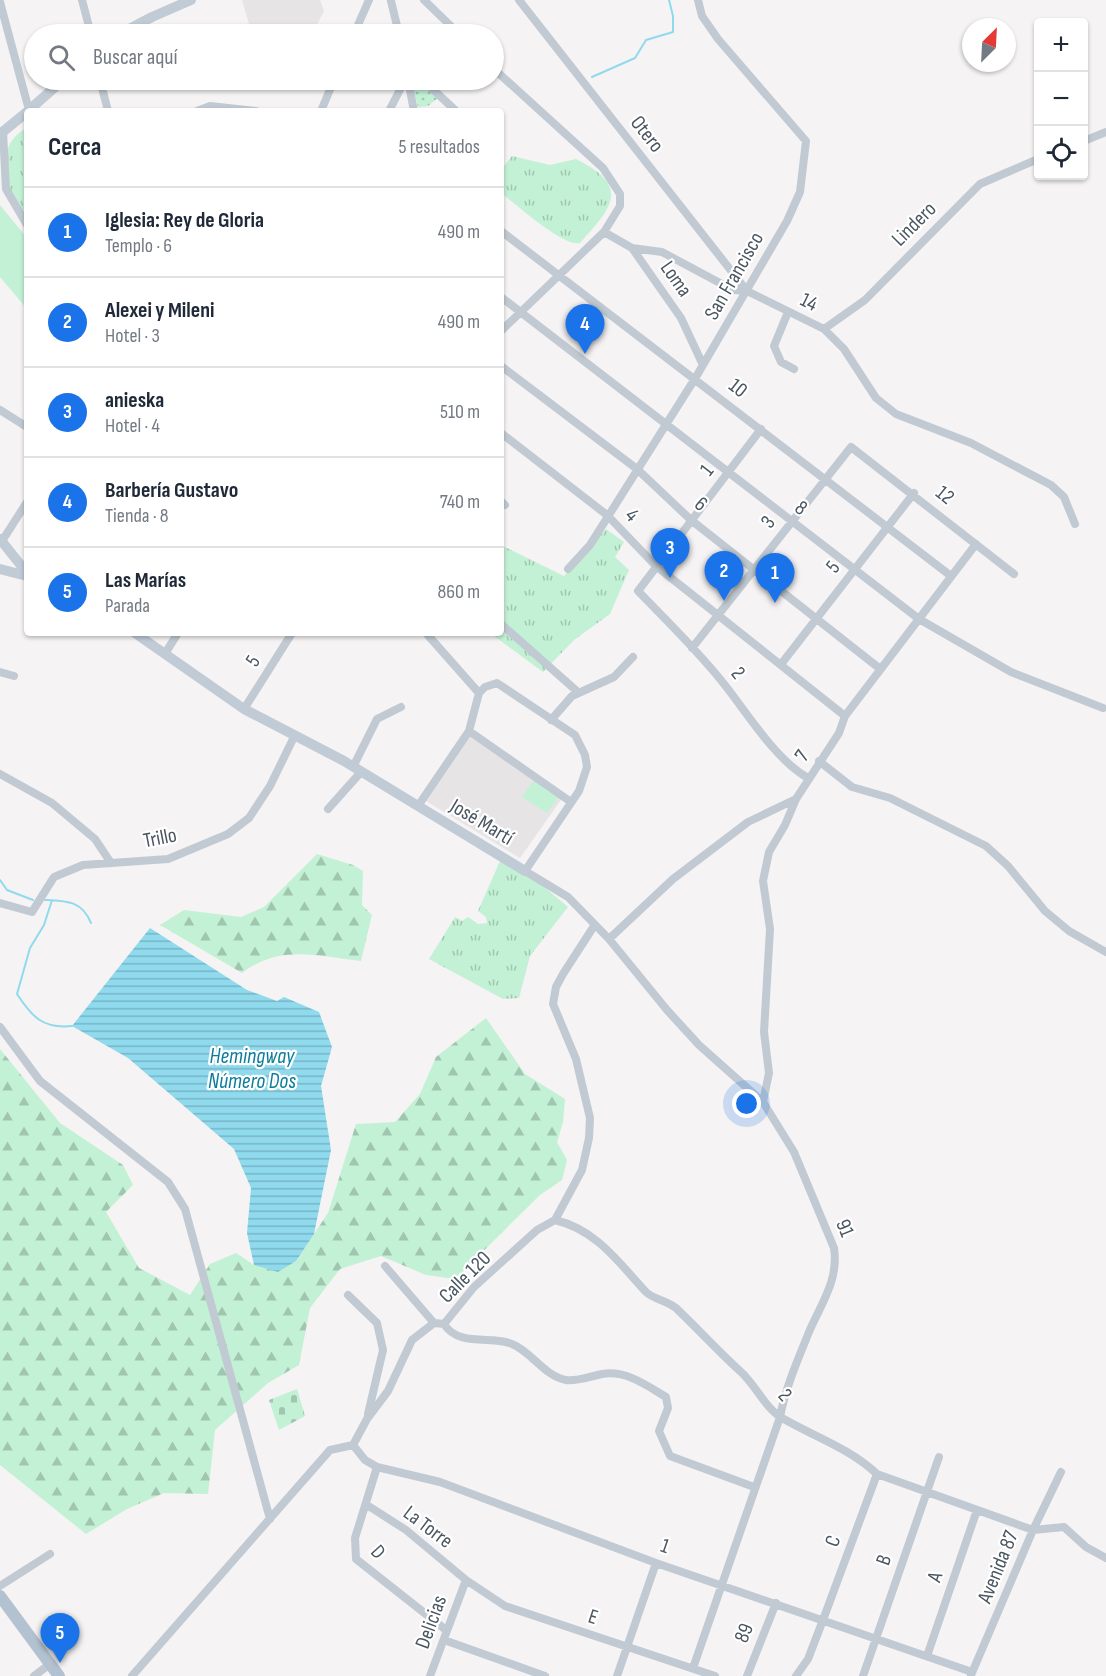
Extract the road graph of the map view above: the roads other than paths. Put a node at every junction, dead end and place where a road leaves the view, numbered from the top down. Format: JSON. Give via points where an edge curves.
{"nodes":[{"id":1,"x":82,"y":0,"type":"edge"},
{"id":2,"x":191,"y":0,"type":"edge"},
{"id":3,"x":369,"y":0,"type":"edge"},
{"id":4,"x":390,"y":0,"type":"edge"},
{"id":5,"x":424,"y":0,"type":"edge"},
{"id":6,"x":519,"y":0,"type":"edge"},
{"id":7,"x":698,"y":0,"type":"edge"},
{"id":8,"x":0,"y":2,"type":"edge"},
{"id":9,"x":88,"y":24,"type":"edge"},
{"id":10,"x":138,"y":24,"type":"edge"},
{"id":11,"x":358,"y":24,"type":"edge"},
{"id":12,"x":396,"y":24,"type":"edge"},
{"id":13,"x":449,"y":24,"type":"edge"},
{"id":14,"x":3,"y":26,"type":"edge"},
{"id":15,"x":504,"y":78,"type":"edge"},
{"id":16,"x":52,"y":90,"type":"edge"},
{"id":17,"x":103,"y":90,"type":"edge"},
{"id":18,"x":330,"y":90,"type":"edge"},
{"id":19,"x":401,"y":90,"type":"edge"},
{"id":20,"x":409,"y":90,"type":"edge"},
{"id":21,"x":434,"y":90,"type":"edge"},
{"id":22,"x":27,"y":108,"type":"edge"},
{"id":23,"x":31,"y":108,"type":"edge"},
{"id":24,"x":107,"y":108,"type":"edge"},
{"id":25,"x":205,"y":108,"type":"edge"},
{"id":26,"x":228,"y":108,"type":"edge"},
{"id":27,"x":322,"y":108,"type":"edge"},
{"id":28,"x":391,"y":108,"type":"edge"},
{"id":29,"x":413,"y":108,"type":"edge"},
{"id":30,"x":453,"y":108,"type":"edge"},
{"id":31,"x":24,"y":114,"type":"edge"},
{"id":32,"x":1106,"y":132,"type":"edge"},
{"id":33,"x":1,"y":133,"type":"edge"},
{"id":34,"x":1088,"y":139,"type":"edge"},
{"id":35,"x":2,"y":157,"type":"edge"},
{"id":36,"x":1034,"y":161,"type":"edge"},
{"id":37,"x":24,"y":217,"type":"edge"},
{"id":38,"x":604,"y":232,"type":"junction"},
{"id":39,"x":504,"y":233,"type":"edge"},
{"id":40,"x":632,"y":248,"type":"junction"},
{"id":41,"x":557,"y":274,"type":"junction"},
{"id":42,"x":747,"y":291,"type":"junction"},
{"id":43,"x":504,"y":299,"type":"edge"},
{"id":44,"x":521,"y":312,"type":"junction"},
{"id":45,"x":788,"y":312,"type":"junction"},
{"id":46,"x":504,"y":328,"type":"edge"},
{"id":47,"x":824,"y":329,"type":"junction"},
{"id":48,"x":703,"y":365,"type":"junction"},
{"id":49,"x":504,"y":368,"type":"edge"},
{"id":50,"x":794,"y":369,"type":"dead end"},
{"id":51,"x":696,"y":377,"type":"junction"},
{"id":52,"x":0,"y":410,"type":"edge"},
{"id":53,"x":666,"y":424,"type":"junction"},
{"id":54,"x":24,"y":425,"type":"edge"},
{"id":55,"x":761,"y":429,"type":"junction"},
{"id":56,"x":504,"y":435,"type":"edge"},
{"id":57,"x":851,"y":447,"type":"joint"},
{"id":58,"x":637,"y":469,"type":"junction"},
{"id":59,"x":728,"y":473,"type":"junction"},
{"id":60,"x":825,"y":478,"type":"junction"},
{"id":61,"x":914,"y":493,"type":"junction"},
{"id":62,"x":24,"y":506,"type":"edge"},
{"id":63,"x":608,"y":515,"type":"junction"},
{"id":64,"x":691,"y":520,"type":"junction"},
{"id":65,"x":790,"y":522,"type":"junction"},
{"id":66,"x":1075,"y":524,"type":"dead end"},
{"id":67,"x":888,"y":527,"type":"junction"},
{"id":68,"x":1,"y":540,"type":"edge"},
{"id":69,"x":976,"y":544,"type":"junction"},
{"id":70,"x":656,"y":566,"type":"junction"},
{"id":71,"x":568,"y":568,"type":"dead end"},
{"id":72,"x":0,"y":569,"type":"edge"},
{"id":73,"x":754,"y":569,"type":"junction"},
{"id":74,"x":24,"y":570,"type":"edge"},
{"id":75,"x":854,"y":570,"type":"junction"},
{"id":76,"x":24,"y":573,"type":"edge"},
{"id":77,"x":1014,"y":574,"type":"dead end"},
{"id":78,"x":951,"y":576,"type":"junction"},
{"id":79,"x":638,"y":591,"type":"joint"},
{"id":80,"x":718,"y":614,"type":"junction"},
{"id":81,"x":817,"y":618,"type":"junction"},
{"id":82,"x":918,"y":619,"type":"junction"},
{"id":83,"x":504,"y":627,"type":"edge"},
{"id":84,"x":140,"y":636,"type":"edge"},
{"id":85,"x":176,"y":636,"type":"edge"},
{"id":86,"x":290,"y":636,"type":"edge"},
{"id":87,"x":429,"y":636,"type":"edge"},
{"id":88,"x":692,"y":648,"type":"junction"},
{"id":89,"x":166,"y":652,"type":"junction"},
{"id":90,"x":633,"y":657,"type":"dead end"},
{"id":91,"x":782,"y":663,"type":"junction"},
{"id":92,"x":879,"y":668,"type":"junction"},
{"id":93,"x":0,"y":672,"type":"edge"},
{"id":94,"x":14,"y":676,"type":"dead end"},
{"id":95,"x":478,"y":693,"type":"junction"},
{"id":96,"x":579,"y":693,"type":"junction"},
{"id":97,"x":400,"y":707,"type":"dead end"},
{"id":98,"x":1103,"y":708,"type":"dead end"},
{"id":99,"x":243,"y":709,"type":"junction"},
{"id":100,"x":845,"y":716,"type":"junction"},
{"id":101,"x":551,"y":720,"type":"junction"},
{"id":102,"x":469,"y":731,"type":"junction"},
{"id":103,"x":294,"y":737,"type":"junction"},
{"id":104,"x":819,"y":761,"type":"junction"},
{"id":105,"x":357,"y":769,"type":"junction"},
{"id":106,"x":0,"y":774,"type":"edge"},
{"id":107,"x":808,"y":778,"type":"junction"},
{"id":108,"x":796,"y":799,"type":"junction"},
{"id":109,"x":571,"y":802,"type":"junction"},
{"id":110,"x":418,"y":806,"type":"junction"},
{"id":111,"x":328,"y":809,"type":"dead end"},
{"id":112,"x":111,"y":863,"type":"junction"},
{"id":113,"x":525,"y":871,"type":"junction"},
{"id":114,"x":0,"y":903,"type":"edge"},
{"id":115,"x":594,"y":927,"type":"junction"},
{"id":116,"x":609,"y":939,"type":"junction"},
{"id":117,"x":1106,"y":952,"type":"edge"},
{"id":118,"x":0,"y":1027,"type":"edge"},
{"id":119,"x":763,"y":1102,"type":"junction"},
{"id":120,"x":555,"y":1220,"type":"junction"},
{"id":121,"x":385,"y":1266,"type":"dead end"},
{"id":122,"x":348,"y":1295,"type":"dead end"},
{"id":123,"x":434,"y":1323,"type":"junction"},
{"id":124,"x":444,"y":1324,"type":"junction"},
{"id":125,"x":780,"y":1417,"type":"junction"},
{"id":126,"x":367,"y":1419,"type":"junction"},
{"id":127,"x":353,"y":1445,"type":"junction"},
{"id":128,"x":939,"y":1457,"type":"dead end"},
{"id":129,"x":377,"y":1467,"type":"junction"},
{"id":130,"x":1061,"y":1472,"type":"dead end"},
{"id":131,"x":877,"y":1474,"type":"junction"},
{"id":132,"x":754,"y":1487,"type":"junction"},
{"id":133,"x":926,"y":1494,"type":"junction"},
{"id":134,"x":367,"y":1505,"type":"junction"},
{"id":135,"x":977,"y":1510,"type":"junction"},
{"id":136,"x":270,"y":1519,"type":"junction"},
{"id":137,"x":1033,"y":1530,"type":"junction"},
{"id":138,"x":50,"y":1554,"type":"dead end"},
{"id":139,"x":1106,"y":1558,"type":"edge"},
{"id":140,"x":657,"y":1563,"type":"junction"},
{"id":141,"x":466,"y":1580,"type":"junction"},
{"id":142,"x":721,"y":1584,"type":"junction"},
{"id":143,"x":0,"y":1586,"type":"edge"},
{"id":144,"x":0,"y":1596,"type":"edge"},
{"id":145,"x":776,"y":1603,"type":"junction"},
{"id":146,"x":824,"y":1620,"type":"junction"},
{"id":147,"x":446,"y":1630,"type":"junction"},
{"id":148,"x":876,"y":1638,"type":"junction"},
{"id":149,"x":444,"y":1640,"type":"junction"},
{"id":150,"x":627,"y":1647,"type":"junction"},
{"id":151,"x":927,"y":1656,"type":"junction"},
{"id":152,"x":50,"y":1664,"type":"junction"},
{"id":153,"x":693,"y":1668,"type":"junction"},
{"id":154,"x":972,"y":1674,"type":"edge"},
{"id":155,"x":34,"y":1676,"type":"edge"},
{"id":156,"x":59,"y":1676,"type":"edge"},
{"id":157,"x":132,"y":1676,"type":"edge"},
{"id":158,"x":430,"y":1676,"type":"edge"},
{"id":159,"x":544,"y":1676,"type":"edge"},
{"id":160,"x":617,"y":1676,"type":"edge"},
{"id":161,"x":715,"y":1676,"type":"edge"},
{"id":162,"x":747,"y":1676,"type":"edge"},
{"id":163,"x":795,"y":1676,"type":"edge"},
{"id":164,"x":863,"y":1676,"type":"edge"}],
"edges":[{"from":1,"to":9,"type":"street"},
{"from":2,"to":10,"type":"street"},
{"from":3,"to":11,"type":"street"},
{"from":4,"to":12,"type":"street"},
{"from":5,"to":13,"type":"street"},
{"from":6,"to":42,"type":"street","name":"Otero"},
{"from":7,"to":42,"type":"street","name":"San Francisco","via":[[702,16],[718,39],[806,141],[800,192]]},
{"from":8,"to":14,"type":"street"},
{"from":14,"to":22,"type":"street"},
{"from":15,"to":38,"type":"street","via":[[603,168],[620,194],[620,206]]},
{"from":16,"to":23,"type":"street"},
{"from":17,"to":24,"type":"street"},
{"from":18,"to":27,"type":"street"},
{"from":19,"to":28,"type":"street"},
{"from":20,"to":29,"type":"street"},
{"from":21,"to":30,"type":"street"},
{"from":25,"to":26,"type":"street"},
{"from":31,"to":33,"type":"street"},
{"from":32,"to":34,"type":"street"},
{"from":33,"to":35,"type":"street"},
{"from":35,"to":37,"type":"street","via":[[6,189]]},
{"from":36,"to":47,"type":"street","name":"Lindero","via":[[980,184],[865,300]]},
{"from":38,"to":40,"type":"street","name":"14"},
{"from":38,"to":41,"type":"street"},
{"from":39,"to":41,"type":"street","name":"10"},
{"from":40,"to":42,"type":"street","name":"14","via":[[662,252],[733,290]]},
{"from":40,"to":48,"type":"street","name":"Loma","via":[[681,318]]},
{"from":41,"to":44,"type":"street"},
{"from":41,"to":51,"type":"street","name":"10"},
{"from":42,"to":45,"type":"street","name":"14"},
{"from":42,"to":48,"type":"street","name":"San Francisco"},
{"from":43,"to":44,"type":"street","name":"8"},
{"from":44,"to":46,"type":"street"},
{"from":44,"to":53,"type":"street","name":"8"},
{"from":45,"to":47,"type":"street","name":"14"},
{"from":45,"to":50,"type":"street","via":[[774,346],[781,362]]},
{"from":47,"to":66,"type":"street","name":"14","via":[[844,349],[876,398],[896,414],[971,443],[1051,485],[1064,497]]},
{"from":48,"to":51,"type":"street","name":"San Francisco"},
{"from":49,"to":58,"type":"street","name":"6"},
{"from":51,"to":53,"type":"street","name":"San Francisco"},
{"from":51,"to":55,"type":"street","name":"10"},
{"from":52,"to":54,"type":"street"},
{"from":53,"to":58,"type":"street","name":"San Francisco"},
{"from":53,"to":59,"type":"street","name":"8"},
{"from":55,"to":59,"type":"street","name":"1"},
{"from":55,"to":60,"type":"street","name":"10"},
{"from":56,"to":63,"type":"street","name":"4"},
{"from":57,"to":60,"type":"street","name":"3"},
{"from":57,"to":61,"type":"street","name":"12"},
{"from":58,"to":63,"type":"street","name":"San Francisco"},
{"from":58,"to":64,"type":"street","name":"6"},
{"from":59,"to":64,"type":"street","name":"1"},
{"from":59,"to":65,"type":"street","name":"8"},
{"from":60,"to":65,"type":"street","name":"3"},
{"from":60,"to":67,"type":"street","name":"10"},
{"from":61,"to":67,"type":"street","name":"5"},
{"from":61,"to":69,"type":"street","name":"12"},
{"from":62,"to":68,"type":"street"},
{"from":63,"to":70,"type":"street","name":"4"},
{"from":63,"to":71,"type":"street","name":"San Francisco","via":[[590,545]]},
{"from":64,"to":70,"type":"street","name":"1"},
{"from":64,"to":73,"type":"street","name":"6"},
{"from":65,"to":73,"type":"street","name":"3"},
{"from":65,"to":75,"type":"street","name":"8"},
{"from":67,"to":75,"type":"street","name":"5"},
{"from":67,"to":78,"type":"street","name":"10"},
{"from":68,"to":74,"type":"street"},
{"from":69,"to":77,"type":"street","name":"12"},
{"from":69,"to":78,"type":"street","name":"7"},
{"from":70,"to":79,"type":"street","name":"1"},
{"from":70,"to":80,"type":"street","name":"4"},
{"from":72,"to":76,"type":"street"},
{"from":73,"to":80,"type":"street","name":"3"},
{"from":73,"to":81,"type":"street","name":"6"},
{"from":75,"to":81,"type":"street","name":"5"},
{"from":75,"to":82,"type":"street","name":"8"},
{"from":78,"to":82,"type":"street","name":"7"},
{"from":79,"to":88,"type":"street","name":"2"},
{"from":80,"to":88,"type":"street","name":"3"},
{"from":80,"to":91,"type":"street","name":"4"},
{"from":81,"to":91,"type":"street","name":"5"},
{"from":81,"to":92,"type":"street","name":"6"},
{"from":82,"to":92,"type":"street","name":"7"},
{"from":82,"to":98,"type":"street","name":"8","via":[[1011,672]]},
{"from":83,"to":96,"type":"street"},
{"from":84,"to":89,"type":"street","name":"José Martí"},
{"from":85,"to":89,"type":"street"},
{"from":86,"to":99,"type":"street","name":"5"},
{"from":87,"to":95,"type":"street"},
{"from":88,"to":107,"type":"street","name":"2","via":[[782,756]]},
{"from":89,"to":99,"type":"street","name":"José Martí"},
{"from":90,"to":96,"type":"street","via":[[614,677]]},
{"from":91,"to":100,"type":"street","name":"4"},
{"from":92,"to":100,"type":"street","name":"7"},
{"from":93,"to":94,"type":"street"},
{"from":95,"to":101,"type":"street","via":[[497,683]]},
{"from":95,"to":102,"type":"street"},
{"from":96,"to":101,"type":"street","via":[[564,702]]},
{"from":97,"to":105,"type":"street","via":[[377,719]]},
{"from":99,"to":103,"type":"street","name":"José Martí"},
{"from":100,"to":104,"type":"street","name":"7"},
{"from":101,"to":109,"type":"street","via":[[575,735],[585,755],[587,767]]},
{"from":102,"to":109,"type":"street"},
{"from":102,"to":110,"type":"street"},
{"from":103,"to":105,"type":"street","name":"José Martí"},
{"from":103,"to":112,"type":"street","name":"Trillo","via":[[249,818],[228,834],[168,859]]},
{"from":104,"to":107,"type":"street","name":"7"},
{"from":104,"to":117,"type":"street","via":[[852,787],[890,798],[986,846],[1045,911],[1069,931]]},
{"from":105,"to":110,"type":"street","name":"José Martí"},
{"from":105,"to":111,"type":"street"},
{"from":106,"to":112,"type":"street","via":[[52,803],[95,839]]},
{"from":107,"to":108,"type":"street","name":"7"},
{"from":108,"to":116,"type":"street","via":[[748,822],[673,879]]},
{"from":108,"to":119,"type":"street","via":[[769,852],[763,881],[770,929],[764,1032],[769,1073]]},
{"from":109,"to":113,"type":"street"},
{"from":110,"to":113,"type":"street","name":"José Martí"},
{"from":112,"to":114,"type":"street","name":"Trillo","via":[[83,866],[54,877],[33,912]]},
{"from":113,"to":115,"type":"street","name":"José Martí","via":[[568,897]]},
{"from":115,"to":116,"type":"street","name":"José Martí"},
{"from":115,"to":120,"type":"street","name":"Calle 120","via":[[556,987],[553,1004],[576,1059],[590,1118],[582,1170]]},
{"from":116,"to":119,"type":"street","name":"José Martí","via":[[699,1045]]},
{"from":118,"to":136,"type":"street","via":[[40,1081],[168,1182],[178,1195]]},
{"from":119,"to":125,"type":"street","name":"91","via":[[794,1152],[836,1261],[827,1300],[810,1330]]},
{"from":120,"to":124,"type":"street","name":"Calle 120","via":[[537,1230],[474,1287]]},
{"from":120,"to":125,"type":"street","name":"2","via":[[573,1224],[599,1241],[648,1294],[675,1307]]},
{"from":121,"to":123,"type":"street"},
{"from":122,"to":126,"type":"street","via":[[377,1323],[383,1350]]},
{"from":123,"to":124,"type":"street","name":"Calle 120"},
{"from":123,"to":126,"type":"street","name":"Calle 120","via":[[412,1340],[388,1391]]},
{"from":124,"to":132,"type":"street","via":[[452,1332],[478,1341],[509,1342],[555,1377],[568,1381],[605,1373],[632,1377],[666,1397],[668,1408],[659,1431],[670,1456]]},
{"from":125,"to":131,"type":"street","name":"2","via":[[861,1459]]},
{"from":125,"to":132,"type":"street","name":"91"},
{"from":126,"to":127,"type":"street","name":"Calle 120"},
{"from":127,"to":129,"type":"street","name":"1"},
{"from":127,"to":136,"type":"street","via":[[330,1450]]},
{"from":128,"to":133,"type":"street","name":"B"},
{"from":129,"to":134,"type":"street","name":"D"},
{"from":129,"to":140,"type":"street","name":"1","via":[[440,1482]]},
{"from":130,"to":137,"type":"street","name":"Avenida 87"},
{"from":131,"to":133,"type":"street","name":"2"},
{"from":131,"to":146,"type":"street","name":"C"},
{"from":132,"to":142,"type":"street","name":"91"},
{"from":133,"to":135,"type":"street","name":"2"},
{"from":133,"to":148,"type":"street","name":"B"},
{"from":134,"to":141,"type":"street","name":"La Torre","via":[[406,1530]]},
{"from":134,"to":147,"type":"street","name":"D","via":[[355,1538],[356,1559]]},
{"from":135,"to":137,"type":"street","name":"2"},
{"from":135,"to":151,"type":"street","name":"A"},
{"from":136,"to":157,"type":"street"},
{"from":137,"to":139,"type":"street","via":[[1064,1527]]},
{"from":137,"to":154,"type":"street","name":"Avenida 87"},
{"from":138,"to":143,"type":"street"},
{"from":140,"to":142,"type":"street","name":"1"},
{"from":140,"to":150,"type":"street"},
{"from":141,"to":147,"type":"street","name":"Delicias"},
{"from":141,"to":150,"type":"street","name":"E","via":[[505,1606]]},
{"from":142,"to":145,"type":"street","name":"1"},
{"from":142,"to":153,"type":"street","name":"91"},
{"from":144,"to":152,"type":"main road"},
{"from":145,"to":146,"type":"street","name":"1"},
{"from":145,"to":162,"type":"street","name":"89"},
{"from":146,"to":148,"type":"street","name":"1"},
{"from":146,"to":163,"type":"street","name":"C","via":[[808,1659]]},
{"from":147,"to":149,"type":"street","name":"Delicias"},
{"from":148,"to":151,"type":"street","name":"1"},
{"from":148,"to":164,"type":"street","name":"B"},
{"from":149,"to":158,"type":"street","name":"Delicias"},
{"from":149,"to":159,"type":"street"},
{"from":150,"to":153,"type":"street","name":"E"},
{"from":150,"to":160,"type":"street"},
{"from":151,"to":154,"type":"street","name":"1"},
{"from":152,"to":155,"type":"street"},
{"from":152,"to":156,"type":"main road"},
{"from":153,"to":161,"type":"street","name":"E"}]}
